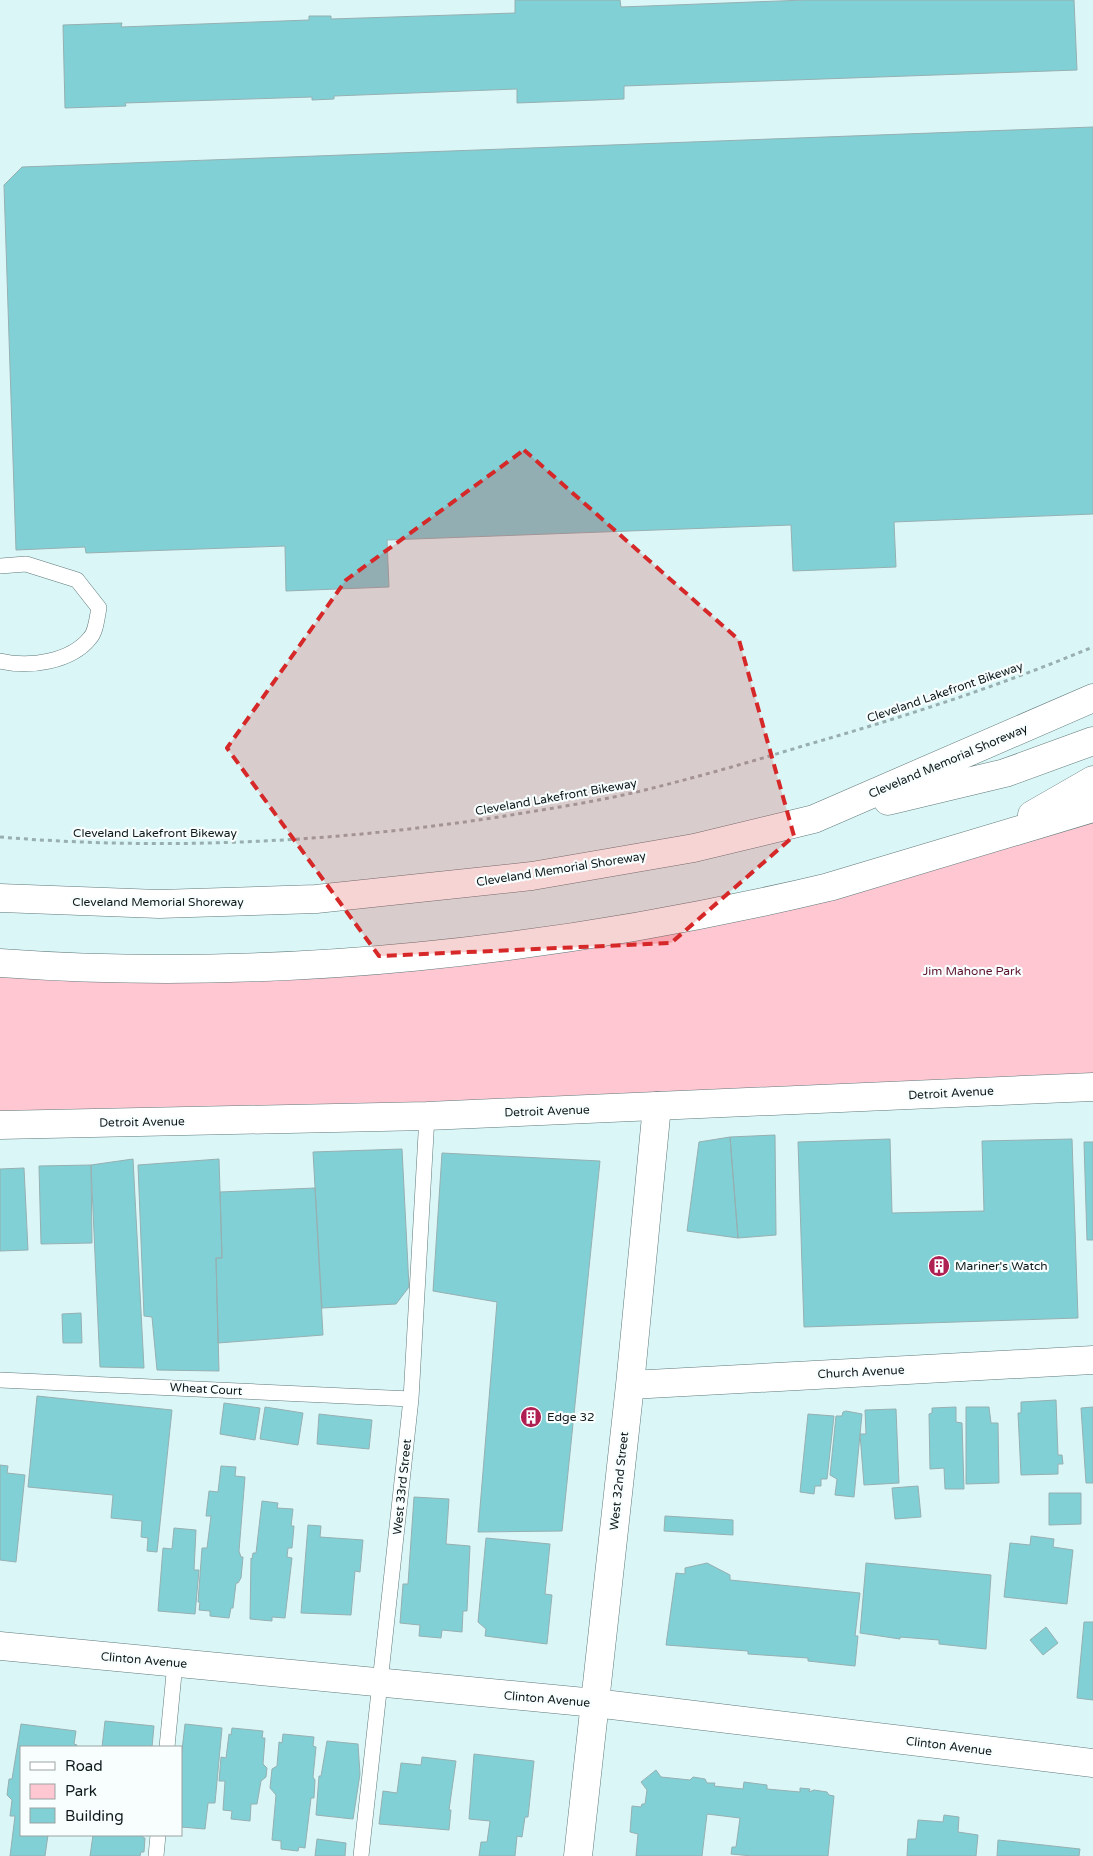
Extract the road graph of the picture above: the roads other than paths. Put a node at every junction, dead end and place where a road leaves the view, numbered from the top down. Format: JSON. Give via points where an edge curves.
{"nodes":[{"id":1,"x":0,"y":566,"type":"edge"},
{"id":2,"x":0,"y":661,"type":"edge"},
{"id":3,"x":1093,"y":698,"type":"edge"},
{"id":4,"x":1093,"y":741,"type":"edge"},
{"id":5,"x":1093,"y":780,"type":"edge"},
{"id":6,"x":1093,"y":808,"type":"edge"},
{"id":7,"x":814,"y":819,"type":"junction"},
{"id":8,"x":987,"y":841,"type":"junction"},
{"id":9,"x":0,"y":898,"type":"edge"},
{"id":10,"x":0,"y":963,"type":"edge"},
{"id":11,"x":1093,"y":1087,"type":"edge"},
{"id":12,"x":657,"y":1106,"type":"junction"},
{"id":13,"x":427,"y":1116,"type":"junction"},
{"id":14,"x":0,"y":1125,"type":"edge"},
{"id":15,"x":1093,"y":1360,"type":"edge"},
{"id":16,"x":0,"y":1380,"type":"edge"},
{"id":17,"x":630,"y":1385,"type":"junction"},
{"id":18,"x":411,"y":1399,"type":"junction"},
{"id":19,"x":0,"y":1646,"type":"edge"},
{"id":20,"x":175,"y":1663,"type":"junction"},
{"id":21,"x":380,"y":1682,"type":"junction"},
{"id":22,"x":595,"y":1703,"type":"junction"},
{"id":23,"x":167,"y":1746,"type":"edge"},
{"id":24,"x":1093,"y":1763,"type":"edge"},
{"id":25,"x":158,"y":1836,"type":"edge"},
{"id":26,"x":156,"y":1856,"type":"edge"},
{"id":27,"x":361,"y":1856,"type":"edge"},
{"id":28,"x":578,"y":1856,"type":"edge"}],
"edges":[{"from":1,"to":2,"type":"lane","via":[[26,564],[76,580],[99,608],[92,637],[72,654],[46,662],[11,664]]},
{"from":3,"to":7,"type":"main road","name":"Cleveland Memorial Shoreway"},
{"from":4,"to":7,"type":"main road","via":[[1005,773]]},
{"from":5,"to":8,"type":"main road"},
{"from":6,"to":8,"type":"main road"},
{"from":7,"to":9,"type":"main road","name":"Cleveland Memorial Shoreway","via":[[694,848],[585,868],[375,894],[203,904]]},
{"from":8,"to":10,"type":"main road","via":[[908,866],[785,898],[622,929],[498,947],[335,964],[226,968],[101,968]]},
{"from":11,"to":12,"type":"main road","name":"Detroit Avenue"},
{"from":12,"to":13,"type":"main road","name":"Detroit Avenue"},
{"from":12,"to":17,"type":"main road","name":"West 32nd Street"},
{"from":13,"to":14,"type":"main road","name":"Detroit Avenue"},
{"from":13,"to":18,"type":"lane","name":"West 33rd Street"},
{"from":15,"to":17,"type":"main road","name":"Church Avenue"},
{"from":16,"to":18,"type":"lane","name":"Wheat Court"},
{"from":17,"to":22,"type":"main road","name":"West 32nd Street"},
{"from":18,"to":21,"type":"lane","name":"West 33rd Street"},
{"from":19,"to":20,"type":"main road","name":"Clinton Avenue"},
{"from":20,"to":21,"type":"main road","name":"Clinton Avenue"},
{"from":20,"to":23,"type":"lane"},
{"from":21,"to":22,"type":"main road","name":"Clinton Avenue"},
{"from":21,"to":27,"type":"lane","name":"West 33rd Street"},
{"from":22,"to":24,"type":"main road","name":"Clinton Avenue"},
{"from":22,"to":28,"type":"main road","name":"West 32nd Street"},
{"from":25,"to":26,"type":"lane"}]}
